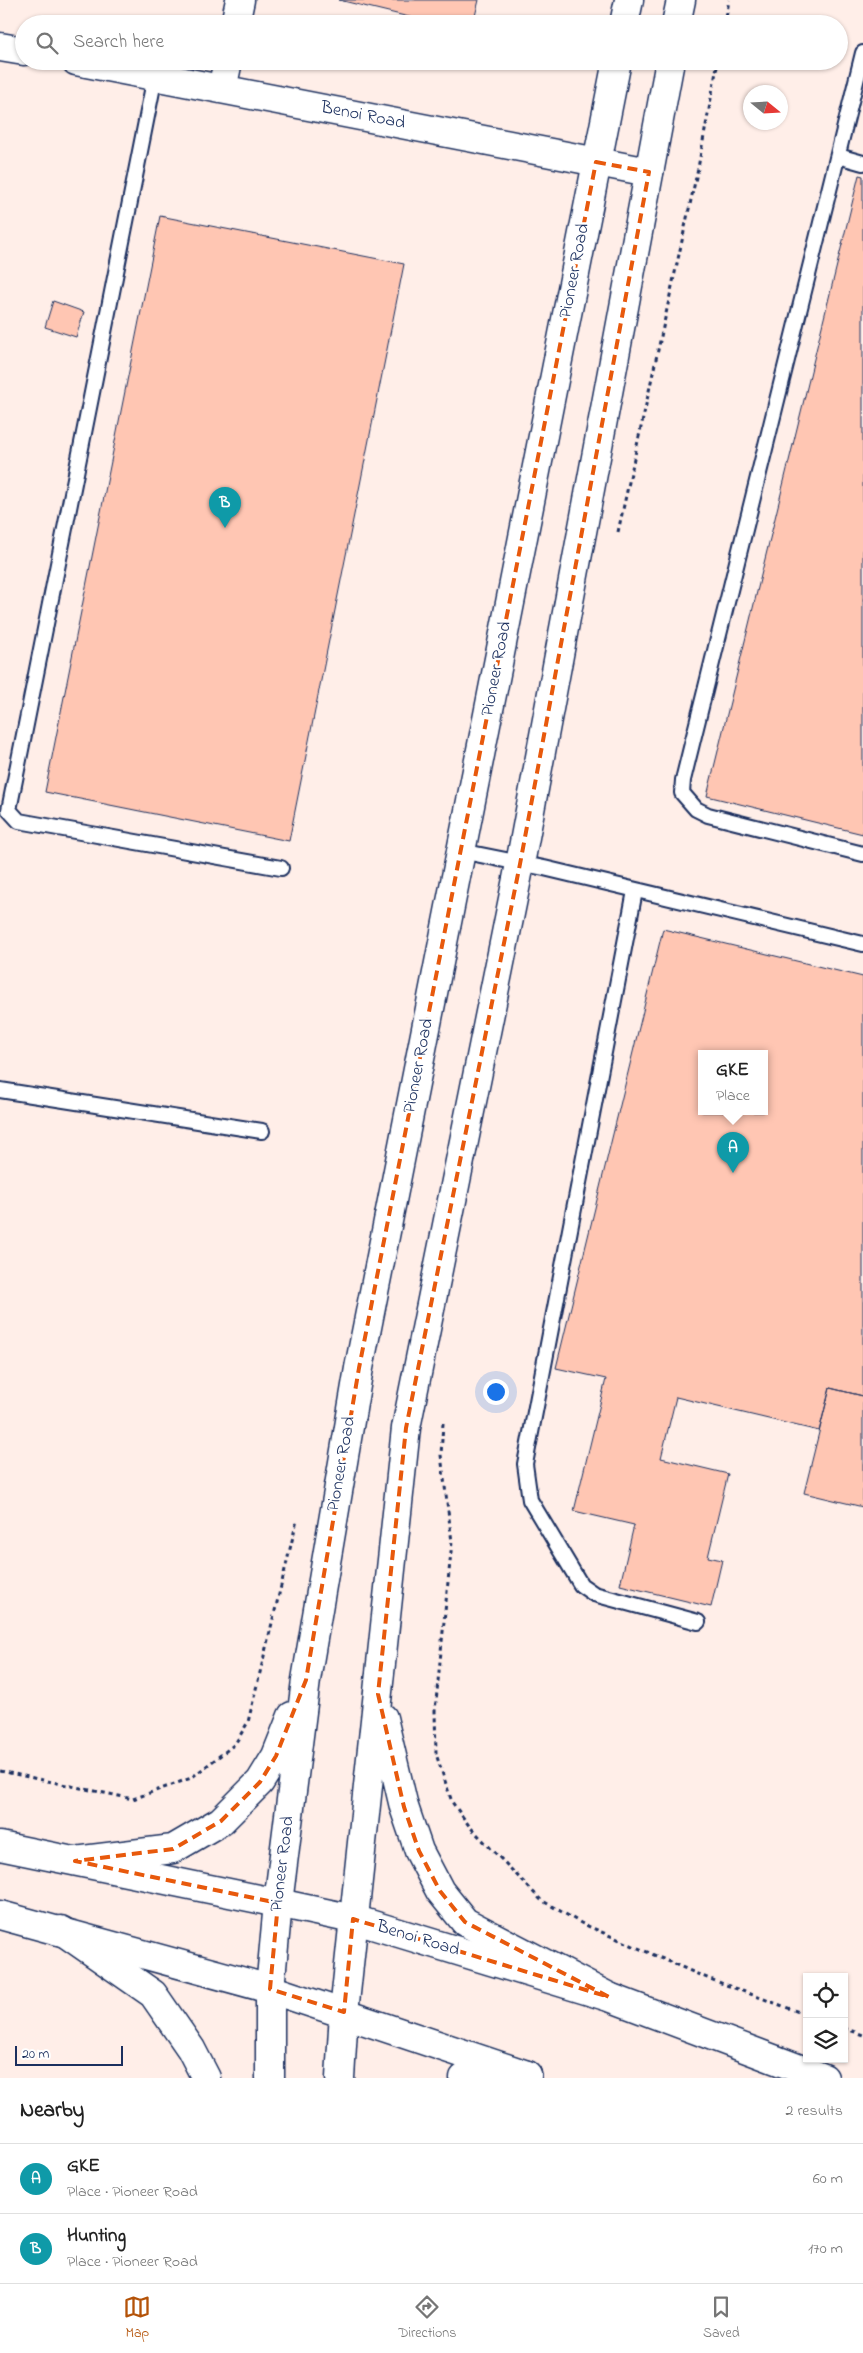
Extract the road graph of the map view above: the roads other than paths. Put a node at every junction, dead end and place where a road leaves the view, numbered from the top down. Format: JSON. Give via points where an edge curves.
{"nodes":[{"id":1,"x":240,"y":0,"type":"edge"},
{"id":2,"x":629,"y":0,"type":"edge"},
{"id":3,"x":681,"y":0,"type":"edge"},
{"id":4,"x":237,"y":15,"type":"edge"},
{"id":5,"x":626,"y":15,"type":"edge"},
{"id":6,"x":678,"y":15,"type":"edge"},
{"id":7,"x":0,"y":47,"type":"edge"},
{"id":8,"x":15,"y":50,"type":"edge"},
{"id":9,"x":863,"y":53,"type":"edge"},
{"id":10,"x":123,"y":70,"type":"edge"},
{"id":11,"x":226,"y":70,"type":"edge"},
{"id":12,"x":615,"y":70,"type":"edge"},
{"id":13,"x":668,"y":70,"type":"edge"},
{"id":14,"x":155,"y":76,"type":"junction"},
{"id":15,"x":222,"y":89,"type":"junction"},
{"id":16,"x":838,"y":156,"type":"junction"},
{"id":17,"x":596,"y":162,"type":"junction"},
{"id":18,"x":863,"y":163,"type":"edge"},
{"id":19,"x":649,"y":172,"type":"junction"},
{"id":20,"x":461,"y":851,"type":"junction"},
{"id":21,"x":863,"y":854,"type":"edge"},
{"id":22,"x":520,"y":864,"type":"junction"},
{"id":23,"x":281,"y":868,"type":"dead end"},
{"id":24,"x":635,"y":891,"type":"junction"},
{"id":25,"x":863,"y":944,"type":"edge"},
{"id":26,"x":0,"y":1090,"type":"edge"},
{"id":27,"x":262,"y":1131,"type":"dead end"},
{"id":28,"x":698,"y":1622,"type":"dead end"},
{"id":29,"x":306,"y":1680,"type":"junction"},
{"id":30,"x":378,"y":1694,"type":"junction"},
{"id":31,"x":0,"y":1846,"type":"edge"},
{"id":32,"x":75,"y":1861,"type":"junction"},
{"id":33,"x":278,"y":1903,"type":"junction"},
{"id":34,"x":0,"y":1915,"type":"edge"},
{"id":35,"x":353,"y":1919,"type":"junction"},
{"id":36,"x":61,"y":1930,"type":"junction"},
{"id":37,"x":270,"y":1989,"type":"junction"},
{"id":38,"x":609,"y":1997,"type":"junction"},
{"id":39,"x":344,"y":2012,"type":"junction"},
{"id":40,"x":531,"y":2076,"type":"edge"},
{"id":41,"x":206,"y":2078,"type":"edge"},
{"id":42,"x":270,"y":2078,"type":"edge"},
{"id":43,"x":340,"y":2078,"type":"edge"},
{"id":44,"x":464,"y":2078,"type":"edge"},
{"id":45,"x":824,"y":2078,"type":"edge"}],
"edges":[{"from":1,"to":4,"type":"main road"},
{"from":2,"to":5,"type":"main road"},
{"from":3,"to":6,"type":"main road"},
{"from":7,"to":8,"type":"main road"},
{"from":9,"to":16,"type":"lane"},
{"from":10,"to":14,"type":"main road","name":"Benoi Road"},
{"from":11,"to":15,"type":"main road"},
{"from":12,"to":17,"type":"main road","name":"Pioneer Road"},
{"from":13,"to":19,"type":"main road"},
{"from":14,"to":15,"type":"main road","name":"Benoi Road"},
{"from":14,"to":23,"type":"lane","via":[[9,810],[19,821]]},
{"from":15,"to":17,"type":"main road","name":"Benoi Road"},
{"from":16,"to":18,"type":"lane"},
{"from":16,"to":21,"type":"lane","via":[[682,793],[696,810],[708,815]]},
{"from":17,"to":19,"type":"main road","name":"Benoi Road"},
{"from":17,"to":20,"type":"main road","name":"Pioneer Road"},
{"from":19,"to":22,"type":"main road"},
{"from":20,"to":22,"type":"lane"},
{"from":20,"to":29,"type":"main road","name":"Pioneer Road","via":[[359,1368]]},
{"from":22,"to":24,"type":"lane"},
{"from":22,"to":30,"type":"main road","via":[[406,1428]]},
{"from":24,"to":25,"type":"lane"},
{"from":24,"to":28,"type":"lane","via":[[524,1464],[530,1500],[581,1585],[594,1594]]},
{"from":26,"to":27,"type":"lane"},
{"from":29,"to":32,"type":"main road","via":[[276,1756],[260,1782],[221,1821],[173,1849]]},
{"from":29,"to":33,"type":"main road","name":"Pioneer Road"},
{"from":30,"to":35,"type":"main road"},
{"from":30,"to":38,"type":"main road","via":[[404,1807],[419,1851],[440,1891],[465,1922]]},
{"from":31,"to":32,"type":"main road","name":"Benoi Road"},
{"from":32,"to":33,"type":"main road","name":"Benoi Road"},
{"from":33,"to":35,"type":"main road","name":"Benoi Road"},
{"from":33,"to":37,"type":"main road","name":"Pioneer Road"},
{"from":34,"to":36,"type":"main road"},
{"from":35,"to":38,"type":"main road","name":"Benoi Road"},
{"from":35,"to":39,"type":"main road"},
{"from":36,"to":37,"type":"main road"},
{"from":36,"to":41,"type":"main road","via":[[153,1994],[191,2049]]},
{"from":37,"to":39,"type":"main road"},
{"from":37,"to":42,"type":"main road","name":"Pioneer Road"},
{"from":38,"to":45,"type":"main road","name":"Benoi Road"},
{"from":39,"to":40,"type":"main road"},
{"from":39,"to":43,"type":"main road"},
{"from":40,"to":44,"type":"main road"}]}
